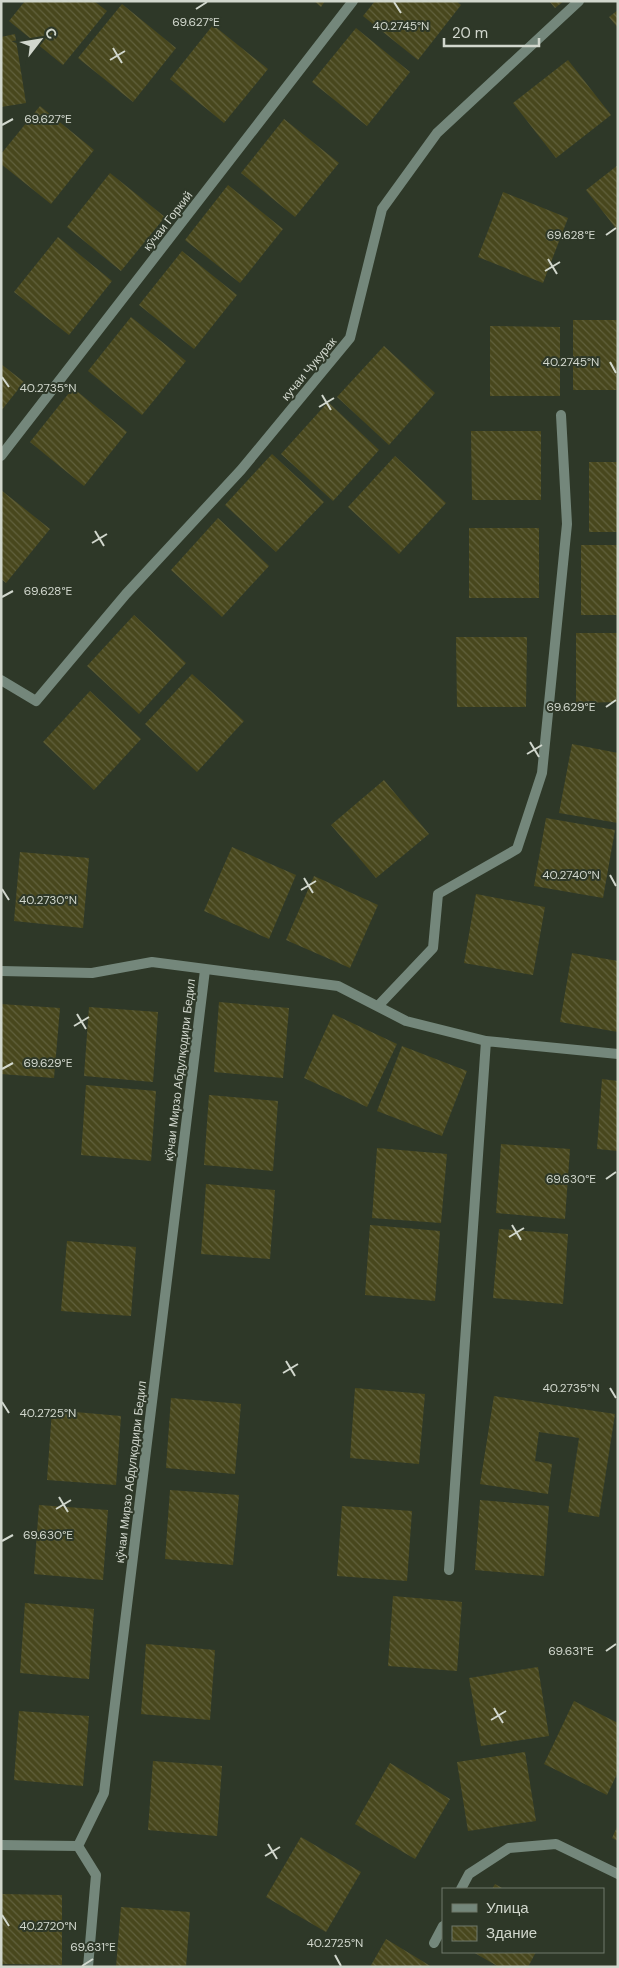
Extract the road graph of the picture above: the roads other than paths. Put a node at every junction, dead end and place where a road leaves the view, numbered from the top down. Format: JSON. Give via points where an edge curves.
{"nodes":[{"id":1,"x":353,"y":1,"type":"edge"},
{"id":2,"x":579,"y":1,"type":"edge"},
{"id":3,"x":561,"y":415,"type":"dead end"},
{"id":4,"x":1,"y":456,"type":"edge"},
{"id":5,"x":1,"y":680,"type":"edge"},
{"id":6,"x":205,"y":970,"type":"junction"},
{"id":7,"x":1,"y":971,"type":"edge"},
{"id":8,"x":378,"y":1006,"type":"junction"},
{"id":9,"x":486,"y":1041,"type":"junction"},
{"id":10,"x":618,"y":1054,"type":"edge"},
{"id":11,"x":449,"y":1570,"type":"dead end"},
{"id":12,"x":1,"y":1845,"type":"edge"},
{"id":13,"x":78,"y":1846,"type":"junction"},
{"id":14,"x":618,"y":1874,"type":"edge"},
{"id":15,"x":462,"y":1888,"type":"edge"},
{"id":16,"x":442,"y":1928,"type":"edge"},
{"id":17,"x":434,"y":1943,"type":"dead end"},
{"id":18,"x":88,"y":1967,"type":"edge"}],
"edges":[{"from":1,"to":4,"type":"street","name":"кӯчаи Горкий"},
{"from":2,"to":5,"type":"street","name":"кучаи Чукурак","via":[[437,133],[382,209],[350,338],[241,470],[126,594],[36,701]]},
{"from":3,"to":8,"type":"street","via":[[567,524],[542,773],[517,849],[438,894],[433,948]]},
{"from":6,"to":7,"type":"street","name":"кўчаи Мирзо Абдулқодири Бедил","via":[[152,962],[92,973]]},
{"from":6,"to":8,"type":"street","name":"кўчаи Мирзо Абдулқодири Бедил","via":[[338,986]]},
{"from":6,"to":13,"type":"street","name":"кўчаи Мирзо Абдулқодири Бедил","via":[[104,1793]]},
{"from":8,"to":9,"type":"street","name":"кўчаи Мирзо Абдулқодири Бедил","via":[[406,1021]]},
{"from":9,"to":10,"type":"street","name":"кўчаи Мирзо Абдулқодири Бедил"},
{"from":9,"to":11,"type":"street"},
{"from":12,"to":13,"type":"street"},
{"from":13,"to":18,"type":"street","via":[[96,1875]]},
{"from":14,"to":15,"type":"street","via":[[556,1844],[509,1848],[469,1874]]},
{"from":16,"to":17,"type":"street"}]}
